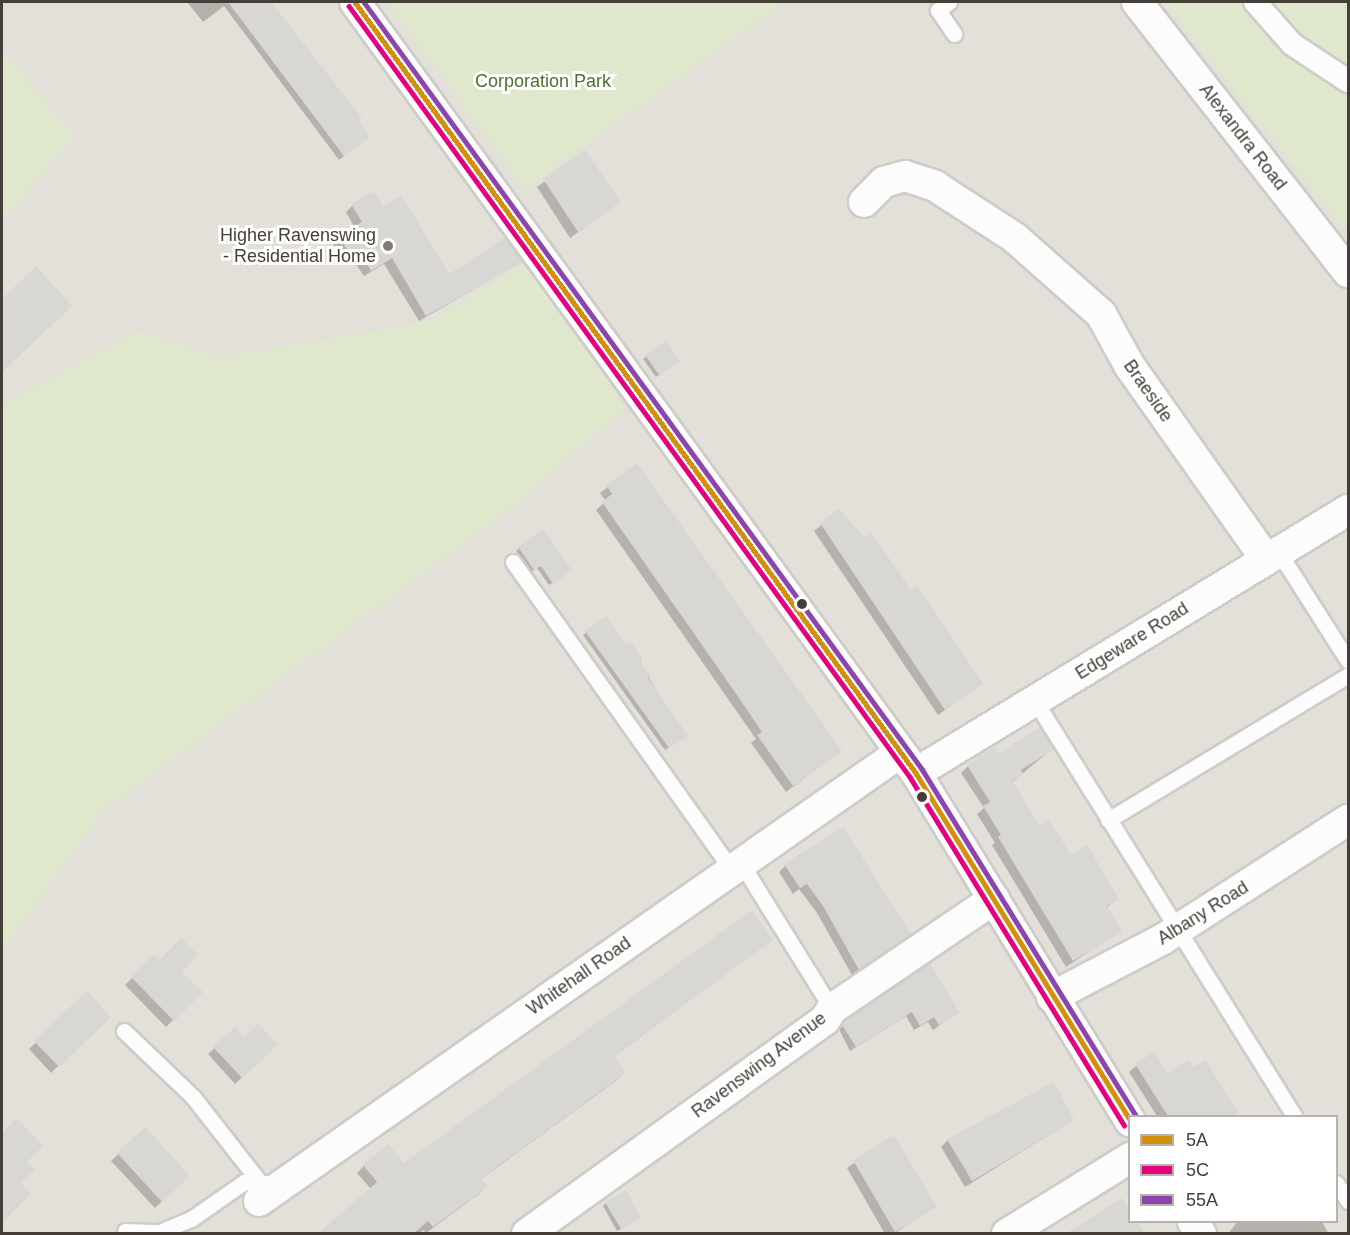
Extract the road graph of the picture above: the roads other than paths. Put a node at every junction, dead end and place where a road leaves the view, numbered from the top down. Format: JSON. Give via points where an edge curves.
{"nodes":[{"id":1,"x":355,"y":2,"type":"edge"},
{"id":2,"x":949,"y":2,"type":"edge"},
{"id":3,"x":1137,"y":2,"type":"edge"},
{"id":4,"x":1255,"y":2,"type":"edge"},
{"id":5,"x":954,"y":34,"type":"dead end"},
{"id":6,"x":1348,"y":81,"type":"edge"},
{"id":7,"x":864,"y":202,"type":"dead end"},
{"id":8,"x":1348,"y":272,"type":"edge"},
{"id":9,"x":1348,"y":510,"type":"edge"},
{"id":10,"x":1272,"y":555,"type":"junction"},
{"id":11,"x":513,"y":561,"type":"dead end"},
{"id":12,"x":1348,"y":661,"type":"edge"},
{"id":13,"x":1348,"y":675,"type":"edge"},
{"id":14,"x":1035,"y":701,"type":"junction"},
{"id":15,"x":908,"y":763,"type":"junction"},
{"id":16,"x":1108,"y":820,"type":"junction"},
{"id":17,"x":1348,"y":820,"type":"edge"},
{"id":18,"x":736,"y":866,"type":"junction"},
{"id":19,"x":994,"y":899,"type":"junction"},
{"id":20,"x":1176,"y":931,"type":"junction"},
{"id":21,"x":1052,"y":997,"type":"junction"},
{"id":22,"x":832,"y":1009,"type":"junction"},
{"id":23,"x":124,"y":1031,"type":"dead end"},
{"id":24,"x":1293,"y":1115,"type":"edge"},
{"id":25,"x":1128,"y":1118,"type":"edge"},
{"id":26,"x":1128,"y":1159,"type":"edge"},
{"id":27,"x":1338,"y":1186,"type":"edge"},
{"id":28,"x":264,"y":1190,"type":"junction"},
{"id":29,"x":1348,"y":1201,"type":"edge"},
{"id":30,"x":1024,"y":1229,"type":"edge"},
{"id":31,"x":124,"y":1231,"type":"dead end"},
{"id":32,"x":526,"y":1233,"type":"edge"}],
"edges":[{"from":1,"to":15,"type":"street"},
{"from":2,"to":5,"type":"lane","via":[[938,10]]},
{"from":3,"to":8,"type":"street","name":"Alexandra Road"},
{"from":4,"to":6,"type":"street","via":[[1292,44]]},
{"from":7,"to":10,"type":"street","name":"Braeside","via":[[884,182],[905,176],[935,186],[1015,238],[1101,314],[1129,365]]},
{"from":9,"to":10,"type":"street","name":"Edgeware Road"},
{"from":10,"to":12,"type":"lane"},
{"from":10,"to":14,"type":"street","name":"Edgeware Road"},
{"from":11,"to":18,"type":"lane"},
{"from":13,"to":16,"type":"lane"},
{"from":14,"to":15,"type":"street","name":"Edgeware Road"},
{"from":14,"to":16,"type":"lane"},
{"from":15,"to":18,"type":"street","name":"Whitehall Road"},
{"from":15,"to":19,"type":"street"},
{"from":16,"to":20,"type":"lane"},
{"from":17,"to":20,"type":"street","name":"Albany Road"},
{"from":18,"to":22,"type":"lane"},
{"from":18,"to":28,"type":"street","name":"Whitehall Road"},
{"from":19,"to":21,"type":"street"},
{"from":19,"to":22,"type":"street","name":"Ravenswing Avenue"},
{"from":20,"to":21,"type":"street","name":"Albany Road"},
{"from":20,"to":24,"type":"lane"},
{"from":21,"to":25,"type":"street"},
{"from":22,"to":32,"type":"street","name":"Ravenswing Avenue","via":[[825,1020]]},
{"from":23,"to":28,"type":"lane","via":[[193,1097]]},
{"from":26,"to":30,"type":"street"},
{"from":27,"to":29,"type":"lane"},
{"from":28,"to":31,"type":"lane","via":[[244,1182],[191,1219],[160,1232]]}]}
